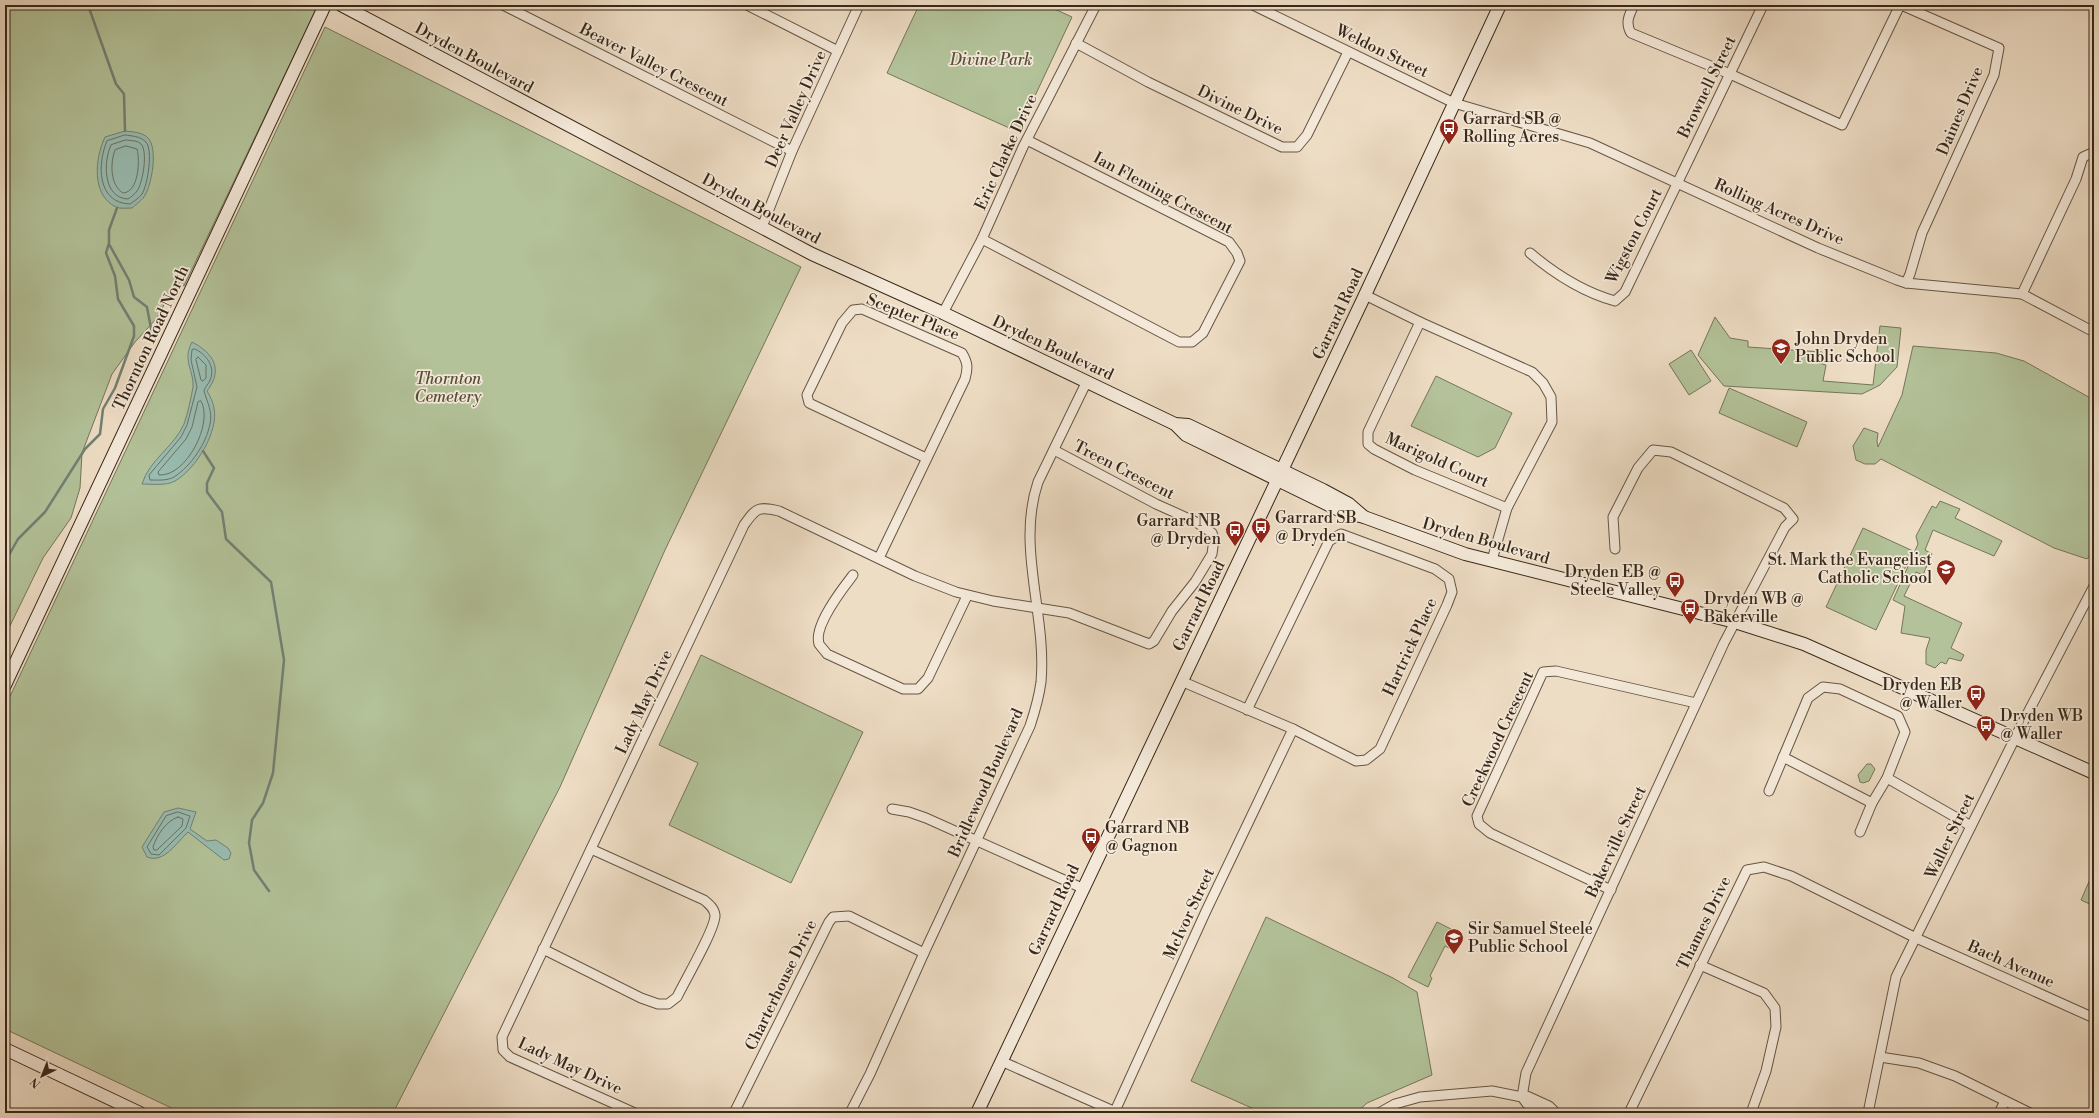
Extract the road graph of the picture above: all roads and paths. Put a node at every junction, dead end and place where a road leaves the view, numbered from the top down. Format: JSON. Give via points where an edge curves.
{"nodes":[{"id":1,"x":325,"y":5,"type":"edge"},
{"id":2,"x":341,"y":5,"type":"edge"},
{"id":3,"x":503,"y":5,"type":"edge"},
{"id":4,"x":747,"y":5,"type":"edge"},
{"id":5,"x":859,"y":5,"type":"edge"},
{"id":6,"x":1096,"y":5,"type":"edge"},
{"id":7,"x":1253,"y":5,"type":"edge"},
{"id":8,"x":1500,"y":5,"type":"edge"},
{"id":9,"x":1634,"y":5,"type":"edge"},
{"id":10,"x":1763,"y":5,"type":"edge"},
{"id":11,"x":1900,"y":5,"type":"edge"},
{"id":12,"x":1076,"y":43,"type":"junction"},
{"id":13,"x":838,"y":51,"type":"junction"},
{"id":14,"x":1348,"y":52,"type":"junction"},
{"id":15,"x":1730,"y":74,"type":"junction"},
{"id":16,"x":1454,"y":103,"type":"junction"},
{"id":17,"x":1027,"y":140,"type":"junction"},
{"id":18,"x":792,"y":151,"type":"junction"},
{"id":19,"x":2094,"y":152,"type":"edge"},
{"id":20,"x":1678,"y":183,"type":"junction"},
{"id":21,"x":762,"y":227,"type":"junction"},
{"id":22,"x":982,"y":239,"type":"junction"},
{"id":23,"x":1530,"y":253,"type":"dead end"},
{"id":24,"x":1906,"y":283,"type":"junction"},
{"id":25,"x":2022,"y":294,"type":"junction"},
{"id":26,"x":1365,"y":295,"type":"junction"},
{"id":27,"x":944,"y":313,"type":"junction"},
{"id":28,"x":1420,"y":322,"type":"junction"},
{"id":29,"x":2094,"y":332,"type":"edge"},
{"id":30,"x":1087,"y":381,"type":"junction"},
{"id":31,"x":1054,"y":450,"type":"junction"},
{"id":32,"x":926,"y":458,"type":"junction"},
{"id":33,"x":1280,"y":475,"type":"junction"},
{"id":34,"x":1507,"y":508,"type":"junction"},
{"id":35,"x":1615,"y":549,"type":"dead end"},
{"id":36,"x":879,"y":558,"type":"junction"},
{"id":37,"x":1492,"y":560,"type":"junction"},
{"id":38,"x":854,"y":575,"type":"dead end"},
{"id":39,"x":2094,"y":586,"type":"edge"},
{"id":40,"x":967,"y":596,"type":"junction"},
{"id":41,"x":1036,"y":607,"type":"junction"},
{"id":42,"x":1735,"y":622,"type":"junction"},
{"id":43,"x":1180,"y":681,"type":"junction"},
{"id":44,"x":5,"y":685,"type":"edge"},
{"id":45,"x":1696,"y":703,"type":"junction"},
{"id":46,"x":1247,"y":710,"type":"junction"},
{"id":47,"x":1293,"y":729,"type":"junction"},
{"id":48,"x":2014,"y":739,"type":"junction"},
{"id":49,"x":1783,"y":757,"type":"junction"},
{"id":50,"x":2094,"y":773,"type":"edge"},
{"id":51,"x":1887,"y":778,"type":"junction"},
{"id":52,"x":1769,"y":791,"type":"dead end"},
{"id":53,"x":1872,"y":803,"type":"junction"},
{"id":54,"x":892,"y":809,"type":"dead end"},
{"id":55,"x":1971,"y":826,"type":"junction"},
{"id":56,"x":1860,"y":832,"type":"dead end"},
{"id":57,"x":977,"y":840,"type":"junction"},
{"id":58,"x":591,"y":849,"type":"junction"},
{"id":59,"x":1082,"y":888,"type":"junction"},
{"id":60,"x":1611,"y":890,"type":"junction"},
{"id":61,"x":1916,"y":938,"type":"junction"},
{"id":62,"x":543,"y":949,"type":"junction"},
{"id":63,"x":924,"y":953,"type":"junction"},
{"id":64,"x":1700,"y":965,"type":"junction"},
{"id":65,"x":2094,"y":1018,"type":"edge"},
{"id":66,"x":5,"y":1049,"type":"edge"},
{"id":67,"x":1880,"y":1057,"type":"junction"},
{"id":68,"x":1000,"y":1061,"type":"junction"},
{"id":69,"x":1522,"y":1098,"type":"junction"},
{"id":70,"x":2005,"y":1101,"type":"junction"},
{"id":71,"x":1116,"y":1112,"type":"edge"},
{"id":72,"x":1554,"y":1112,"type":"edge"},
{"id":73,"x":140,"y":1113,"type":"edge"},
{"id":74,"x":635,"y":1113,"type":"edge"},
{"id":75,"x":734,"y":1113,"type":"edge"},
{"id":76,"x":850,"y":1113,"type":"edge"},
{"id":77,"x":977,"y":1113,"type":"edge"},
{"id":78,"x":1379,"y":1113,"type":"edge"},
{"id":79,"x":1629,"y":1113,"type":"edge"},
{"id":80,"x":1751,"y":1113,"type":"edge"},
{"id":81,"x":1868,"y":1113,"type":"edge"},
{"id":82,"x":1999,"y":1113,"type":"edge"},
{"id":83,"x":2030,"y":1113,"type":"edge"}],
"edges":[{"from":1,"to":44,"type":"street","name":"Thornton Road North"},
{"from":2,"to":21,"type":"street","name":"Dryden Boulevard"},
{"from":3,"to":18,"type":"street","name":"Beaver Valley Crescent"},
{"from":4,"to":13,"type":"street"},
{"from":5,"to":13,"type":"street","name":"Deer Valley Drive"},
{"from":6,"to":12,"type":"street","name":"Eric Clarke Drive"},
{"from":7,"to":14,"type":"street","name":"Weldon Street"},
{"from":8,"to":16,"type":"street","name":"Garrard Road"},
{"from":9,"to":15,"type":"street","via":[[1628,16],[1631,33]]},
{"from":10,"to":15,"type":"street","name":"Brownell Street"},
{"from":11,"to":15,"type":"street","name":"Daines Drive","via":[[1842,124]]},
{"from":11,"to":24,"type":"street","name":"Daines Drive","via":[[1999,48],[1994,75],[1922,233]]},
{"from":12,"to":14,"type":"street","name":"Divine Drive","via":[[1148,82],[1282,147],[1297,146],[1307,135]]},
{"from":12,"to":17,"type":"street","name":"Eric Clarke Drive"},
{"from":13,"to":18,"type":"street","name":"Deer Valley Drive"},
{"from":14,"to":16,"type":"street","name":"Weldon Street"},
{"from":15,"to":20,"type":"street","name":"Brownell Street"},
{"from":16,"to":20,"type":"street","name":"Rolling Acres Drive","via":[[1590,143]]},
{"from":16,"to":26,"type":"street","name":"Garrard Road"},
{"from":17,"to":22,"type":"street","name":"Eric Clarke Drive"},
{"from":17,"to":22,"type":"street","name":"Ian Fleming Crescent","via":[[1229,242],[1238,253],[1240,261],[1203,334],[1192,342],[1179,342]]},
{"from":18,"to":21,"type":"street","name":"Deer Valley Drive"},
{"from":19,"to":25,"type":"street","via":[[2083,157],[2076,179]]},
{"from":20,"to":23,"type":"street","name":"Wigston Court","via":[[1625,292],[1615,300],[1595,295],[1554,273]]},
{"from":20,"to":24,"type":"street","name":"Rolling Acres Drive","via":[[1818,248]]},
{"from":21,"to":27,"type":"street","name":"Dryden Boulevard","via":[[812,254]]},
{"from":22,"to":27,"type":"street","name":"Eric Clarke Drive"},
{"from":24,"to":25,"type":"street","name":"Rolling Acres Drive"},
{"from":25,"to":29,"type":"street","name":"Rolling Acres Drive"},
{"from":26,"to":28,"type":"street"},
{"from":26,"to":33,"type":"street","name":"Garrard Road"},
{"from":27,"to":30,"type":"street","name":"Dryden Boulevard"},
{"from":28,"to":34,"type":"street","via":[[1532,372],[1543,383],[1551,397],[1552,422]]},
{"from":28,"to":34,"type":"street","name":"Marigold Court","via":[[1368,432],[1368,444],[1415,470]]},
{"from":30,"to":31,"type":"street","name":"Bridlewood Boulevard"},
{"from":30,"to":33,"type":"street","name":"Dryden Boulevard","via":[[1175,424],[1186,435]]},
{"from":31,"to":41,"type":"street","name":"Bridlewood Boulevard","via":[[1032,498],[1030,547]]},
{"from":31,"to":41,"type":"street","name":"Treen Crescent","via":[[1208,529],[1214,539],[1214,547],[1195,582],[1172,611],[1154,641],[1149,644],[1069,613]]},
{"from":32,"to":32,"type":"street","name":"Scepter Place","via":[[965,379],[967,361],[962,353],[899,323],[862,308],[853,310],[842,323],[807,395],[809,403]]},
{"from":32,"to":36,"type":"street","name":"Scepter Place"},
{"from":33,"to":37,"type":"street","name":"Dryden Boulevard","via":[[1349,504],[1364,518],[1465,554]]},
{"from":33,"to":43,"type":"street","name":"Garrard Road"},
{"from":34,"to":37,"type":"street"},
{"from":35,"to":42,"type":"street","name":"Bakerville Street","via":[[1613,517],[1638,468],[1653,450],[1671,452],[1784,508],[1793,519],[1786,527]]},
{"from":36,"to":40,"type":"street","name":"Lady May Drive","via":[[915,576]]},
{"from":36,"to":58,"type":"street","name":"Lady May Drive","via":[[779,512],[764,508],[755,510],[744,525]]},
{"from":37,"to":42,"type":"street","name":"Dryden Boulevard","via":[[1574,583]]},
{"from":38,"to":40,"type":"street","via":[[835,599],[819,633],[819,643],[827,654],[903,689],[918,689],[928,678]]},
{"from":39,"to":48,"type":"street","name":"Waller Street"},
{"from":40,"to":41,"type":"street","name":"Lady May Drive"},
{"from":41,"to":57,"type":"street","name":"Bridlewood Boulevard","via":[[1041,658],[1037,707]]},
{"from":42,"to":45,"type":"street","name":"Bakerville Street"},
{"from":42,"to":48,"type":"street","name":"Dryden Boulevard","via":[[1804,644]]},
{"from":43,"to":46,"type":"street","name":"Hartrick Place"},
{"from":43,"to":59,"type":"street","name":"Garrard Road"},
{"from":45,"to":60,"type":"street","name":"Bakerville Street"},
{"from":45,"to":60,"type":"street","name":"Creekwood Crescent","via":[[1556,670],[1543,672],[1476,816],[1479,824],[1490,833]]},
{"from":46,"to":47,"type":"street","name":"Hartrick Place"},
{"from":46,"to":47,"type":"street","name":"Hartrick Place","via":[[1329,542],[1341,534],[1436,569],[1449,579],[1452,592],[1447,605],[1380,749],[1366,760],[1356,761]]},
{"from":47,"to":71,"type":"street","name":"McIvor Street","via":[[1206,911]]},
{"from":48,"to":50,"type":"street","name":"Dryden Boulevard"},
{"from":48,"to":55,"type":"street","name":"Waller Street"},
{"from":49,"to":51,"type":"street","via":[[1808,698],[1823,686],[1840,689],[1898,716],[1905,732]]},
{"from":49,"to":52,"type":"street"},
{"from":49,"to":53,"type":"street"},
{"from":51,"to":53,"type":"street"},
{"from":51,"to":55,"type":"street"},
{"from":53,"to":56,"type":"street"},
{"from":54,"to":57,"type":"street","via":[[926,818]]},
{"from":55,"to":61,"type":"street","name":"Waller Street"},
{"from":57,"to":59,"type":"street"},
{"from":57,"to":63,"type":"street","name":"Bridlewood Boulevard"},
{"from":58,"to":62,"type":"street","name":"Lady May Drive"},
{"from":58,"to":62,"type":"street","via":[[704,900],[712,908],[715,916],[711,929],[677,997],[668,1004],[658,1004],[642,998]]},
{"from":59,"to":68,"type":"street","name":"Garrard Road"},
{"from":60,"to":69,"type":"street","name":"Bakerville Street","via":[[1526,1073]]},
{"from":61,"to":64,"type":"street","name":"Thames Drive","via":[[1791,876],[1764,867],[1747,870]]},
{"from":61,"to":65,"type":"street","name":"Bach Avenue"},
{"from":61,"to":67,"type":"street","name":"Waller Street","via":[[1896,977]]},
{"from":62,"to":74,"type":"street","name":"Lady May Drive","via":[[502,1037],[503,1050],[510,1057]]},
{"from":63,"to":75,"type":"street","name":"Charterhouse Drive","via":[[849,916],[833,917]]},
{"from":63,"to":76,"type":"street","name":"Bridlewood Boulevard"},
{"from":64,"to":79,"type":"street","name":"Thames Drive"},
{"from":64,"to":80,"type":"street","via":[[1764,994],[1775,1008],[1776,1027],[1766,1071]]},
{"from":66,"to":73,"type":"street"},
{"from":67,"to":70,"type":"street","via":[[1926,1066],[1955,1076]]},
{"from":67,"to":81,"type":"street","name":"Waller Street"},
{"from":68,"to":71,"type":"street"},
{"from":68,"to":77,"type":"street","name":"Garrard Road"},
{"from":69,"to":72,"type":"street","via":[[1527,1104],[1547,1113]]},
{"from":69,"to":78,"type":"street","via":[[1492,1092],[1420,1097],[1395,1104]]},
{"from":70,"to":82,"type":"street"},
{"from":70,"to":83,"type":"street"}]}
